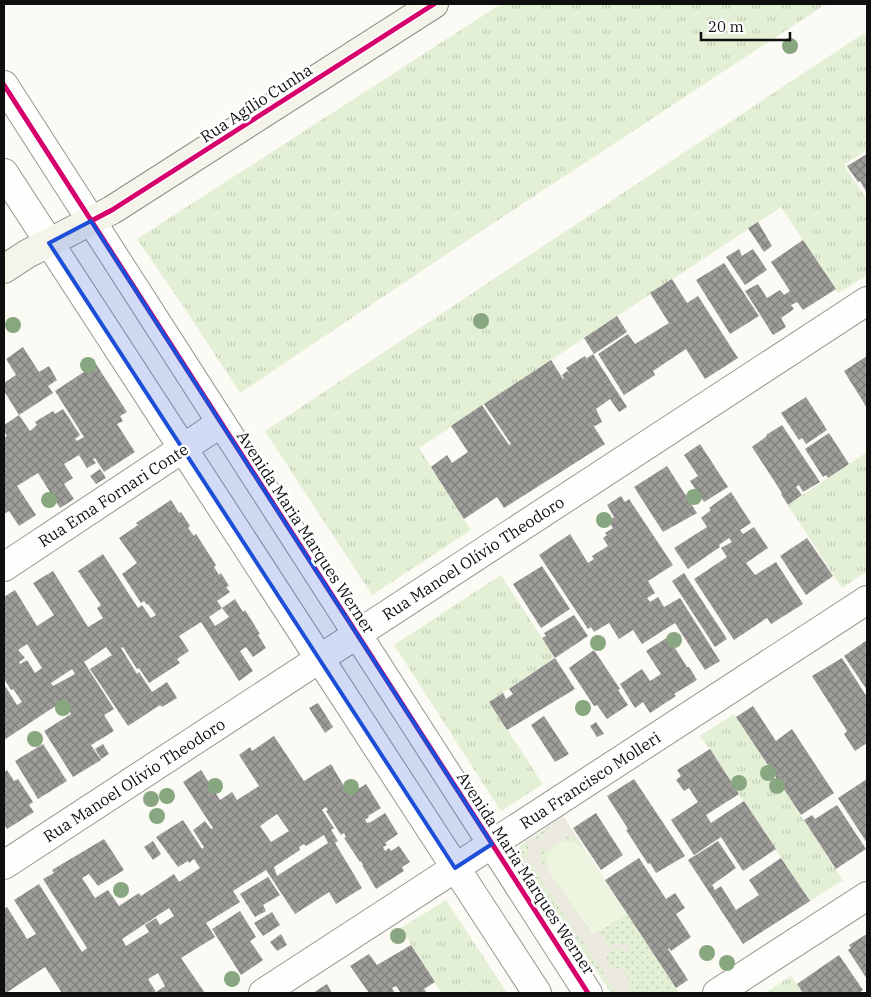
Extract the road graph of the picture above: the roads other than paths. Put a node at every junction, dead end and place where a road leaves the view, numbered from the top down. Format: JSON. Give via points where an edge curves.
{"nodes":[{"id":1,"x":434,"y":4,"type":"edge"},
{"id":2,"x":4,"y":85,"type":"edge"},
{"id":3,"x":4,"y":174,"type":"edge"},
{"id":4,"x":91,"y":221,"type":"junction"},
{"id":5,"x":49,"y":243,"type":"junction"},
{"id":6,"x":4,"y":269,"type":"edge"},
{"id":7,"x":867,"y":301,"type":"edge"},
{"id":8,"x":222,"y":423,"type":"junction"},
{"id":9,"x":183,"y":450,"type":"junction"},
{"id":10,"x":4,"y":566,"type":"edge"},
{"id":11,"x":867,"y":600,"type":"edge"},
{"id":12,"x":356,"y":633,"type":"junction"},
{"id":13,"x":319,"y":659,"type":"junction"},
{"id":14,"x":492,"y":844,"type":"junction"},
{"id":15,"x":4,"y":865,"type":"edge"},
{"id":16,"x":455,"y":868,"type":"junction"},
{"id":17,"x":867,"y":896,"type":"edge"},
{"id":18,"x":263,"y":993,"type":"edge"},
{"id":19,"x":537,"y":993,"type":"edge"},
{"id":20,"x":588,"y":993,"type":"edge"},
{"id":21,"x":717,"y":993,"type":"edge"}],
"edges":[{"from":1,"to":4,"type":"main road","name":"Rua Agílio Cunha"},
{"from":2,"to":4,"type":"street","name":"Avenida Maria Marques Werner"},
{"from":3,"to":5,"type":"street"},
{"from":4,"to":5,"type":"main road","name":"Rua Agílio Cunha"},
{"from":4,"to":8,"type":"street","name":"Avenida Maria Marques Werner"},
{"from":5,"to":6,"type":"main road","name":"Rua Agílio Cunha"},
{"from":5,"to":9,"type":"street"},
{"from":7,"to":12,"type":"street","name":"Rua Manoel Olívio Theodoro"},
{"from":8,"to":9,"type":"street","name":"Rua Ema Fornari Conte"},
{"from":8,"to":12,"type":"street","name":"Avenida Maria Marques Werner"},
{"from":9,"to":10,"type":"street","name":"Rua Ema Fornari Conte"},
{"from":9,"to":13,"type":"street"},
{"from":11,"to":14,"type":"street","name":"Rua Francisco Molleri"},
{"from":12,"to":13,"type":"street","name":"Rua Manoel Olívio Theodoro"},
{"from":12,"to":14,"type":"street","name":"Avenida Maria Marques Werner"},
{"from":13,"to":15,"type":"street","name":"Rua Manoel Olívio Theodoro"},
{"from":13,"to":16,"type":"street"},
{"from":14,"to":16,"type":"street","name":"Rua Francisco Molleri"},
{"from":14,"to":20,"type":"street","name":"Avenida Maria Marques Werner"},
{"from":16,"to":18,"type":"street","name":"Rua Francisco Molleri"},
{"from":16,"to":19,"type":"street"},
{"from":17,"to":21,"type":"street"}]}
